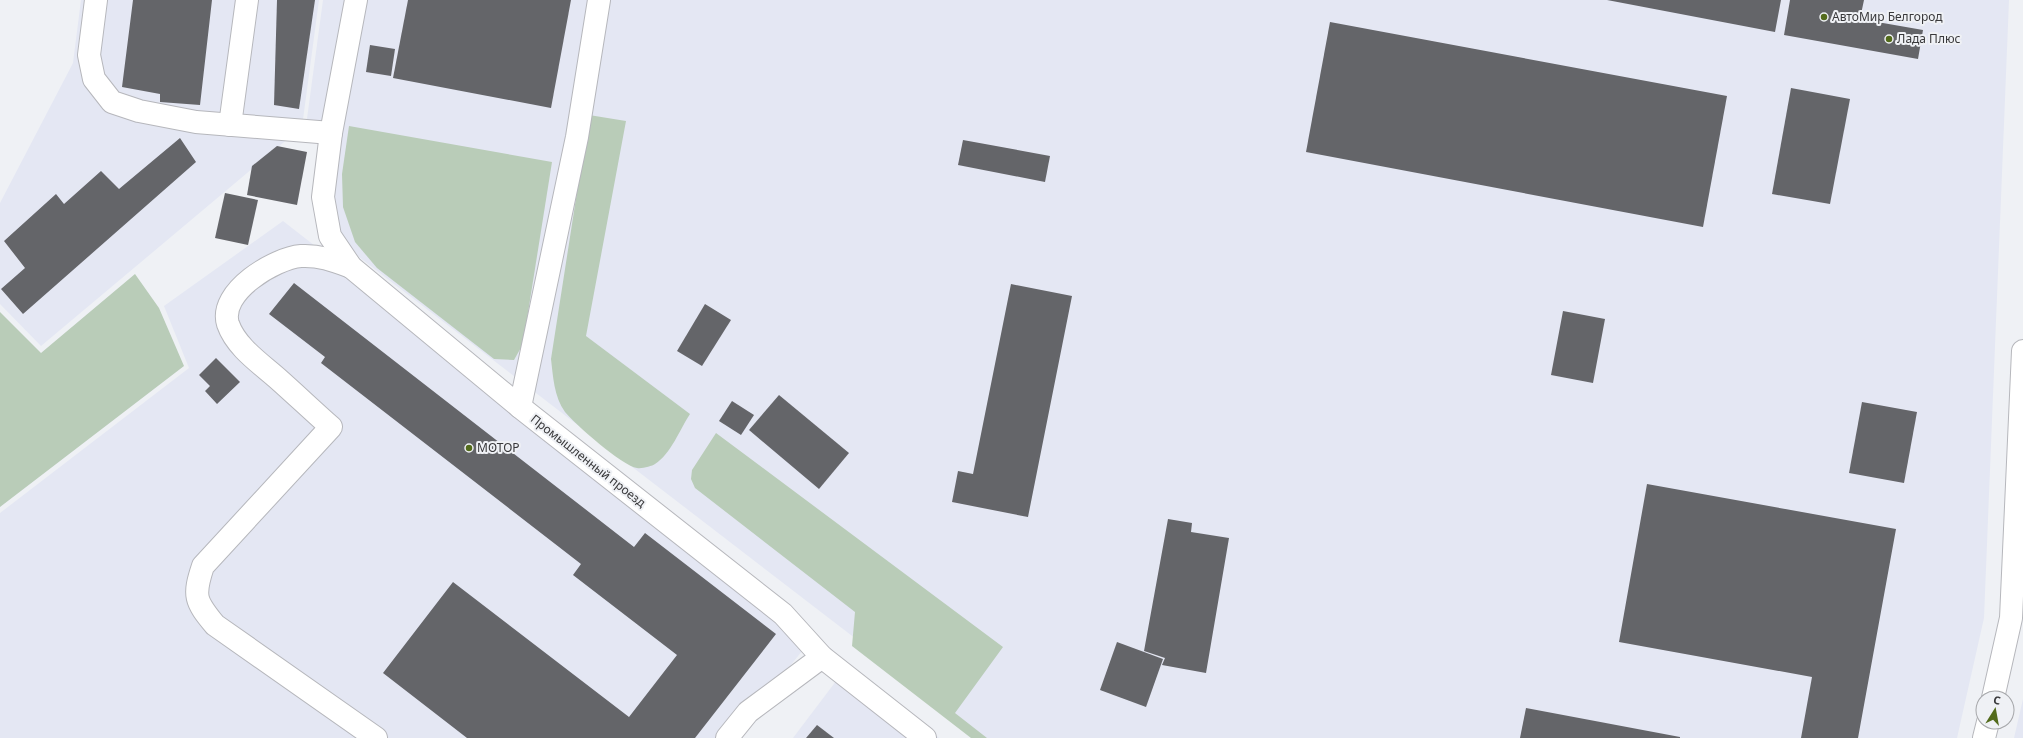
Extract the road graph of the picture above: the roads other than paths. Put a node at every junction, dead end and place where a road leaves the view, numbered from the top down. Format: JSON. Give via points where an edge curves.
{"nodes":[{"id":1,"x":96,"y":0,"type":"edge"},
{"id":2,"x":247,"y":0,"type":"edge"},
{"id":3,"x":356,"y":0,"type":"edge"},
{"id":4,"x":599,"y":0,"type":"edge"},
{"id":5,"x":230,"y":125,"type":"junction"},
{"id":6,"x":331,"y":133,"type":"junction"},
{"id":7,"x":351,"y":267,"type":"junction"},
{"id":8,"x":2023,"y":351,"type":"edge"},
{"id":9,"x":520,"y":407,"type":"junction"},
{"id":10,"x":2021,"y":447,"type":"edge"},
{"id":11,"x":822,"y":657,"type":"junction"},
{"id":12,"x":1995,"y":690,"type":"edge"},
{"id":13,"x":376,"y":738,"type":"edge"},
{"id":14,"x":727,"y":738,"type":"edge"},
{"id":15,"x":925,"y":738,"type":"edge"}],
"edges":[{"from":1,"to":5,"type":"street","via":[[89,55],[94,79],[112,102],[139,111],[196,122]]},
{"from":2,"to":5,"type":"street"},
{"from":3,"to":6,"type":"street"},
{"from":4,"to":9,"type":"street","via":[[577,137]]},
{"from":5,"to":6,"type":"street"},
{"from":6,"to":7,"type":"street","via":[[323,197],[330,236]]},
{"from":7,"to":9,"type":"street","name":"Промышленный проезд"},
{"from":7,"to":13,"type":"street","via":[[323,257],[300,256],[275,263],[237,291],[229,305],[228,323],[240,344],[331,427],[203,566],[196,588],[200,608],[215,625]]},
{"from":8,"to":10,"type":"street"},
{"from":9,"to":11,"type":"street","name":"Промышленный проезд","via":[[783,614]]},
{"from":10,"to":12,"type":"street","via":[[2011,618]]},
{"from":11,"to":14,"type":"street","via":[[748,712]]},
{"from":11,"to":15,"type":"street","name":"Промышленный проезд"}]}
